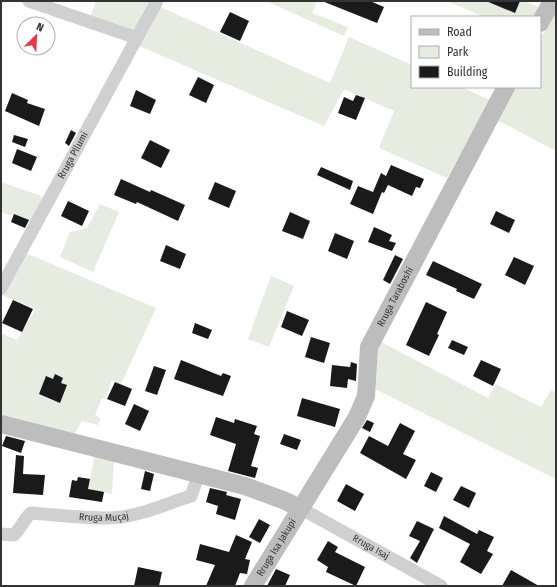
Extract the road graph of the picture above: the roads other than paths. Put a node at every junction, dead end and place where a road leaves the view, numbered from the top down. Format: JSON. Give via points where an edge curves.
{"nodes":[{"id":1,"x":29,"y":1,"type":"edge"},
{"id":2,"x":157,"y":1,"type":"edge"},
{"id":3,"x":552,"y":1,"type":"edge"},
{"id":4,"x":541,"y":21,"type":"edge"},
{"id":5,"x":137,"y":38,"type":"junction"},
{"id":6,"x":505,"y":88,"type":"edge"},
{"id":7,"x":5,"y":272,"type":"edge"},
{"id":8,"x":1,"y":288,"type":"edge"},
{"id":9,"x":1,"y":424,"type":"edge"},
{"id":10,"x":199,"y":474,"type":"junction"},
{"id":11,"x":300,"y":508,"type":"junction"},
{"id":12,"x":1,"y":534,"type":"edge"},
{"id":13,"x":253,"y":586,"type":"edge"},
{"id":14,"x":441,"y":586,"type":"edge"}],
"edges":[{"from":1,"to":5,"type":"street"},
{"from":2,"to":5,"type":"street","name":"Rruga Pllumi"},
{"from":3,"to":4,"type":"street"},
{"from":5,"to":7,"type":"street","name":"Rruga Pllumi","via":[[71,149]]},
{"from":6,"to":11,"type":"street","name":"Rruga Taraboshi","via":[[369,347],[366,396],[357,417]]},
{"from":7,"to":8,"type":"street","name":"Rruga Pllumi"},
{"from":9,"to":10,"type":"street"},
{"from":10,"to":11,"type":"street","via":[[261,491]]},
{"from":10,"to":12,"type":"street","name":"Rruga Muçaj","via":[[191,496],[143,511],[109,518],[31,513],[14,535]]},
{"from":11,"to":13,"type":"street","name":"Rruga Isa Jakupi"},
{"from":11,"to":14,"type":"street","name":"Rruga Isaj"}]}
